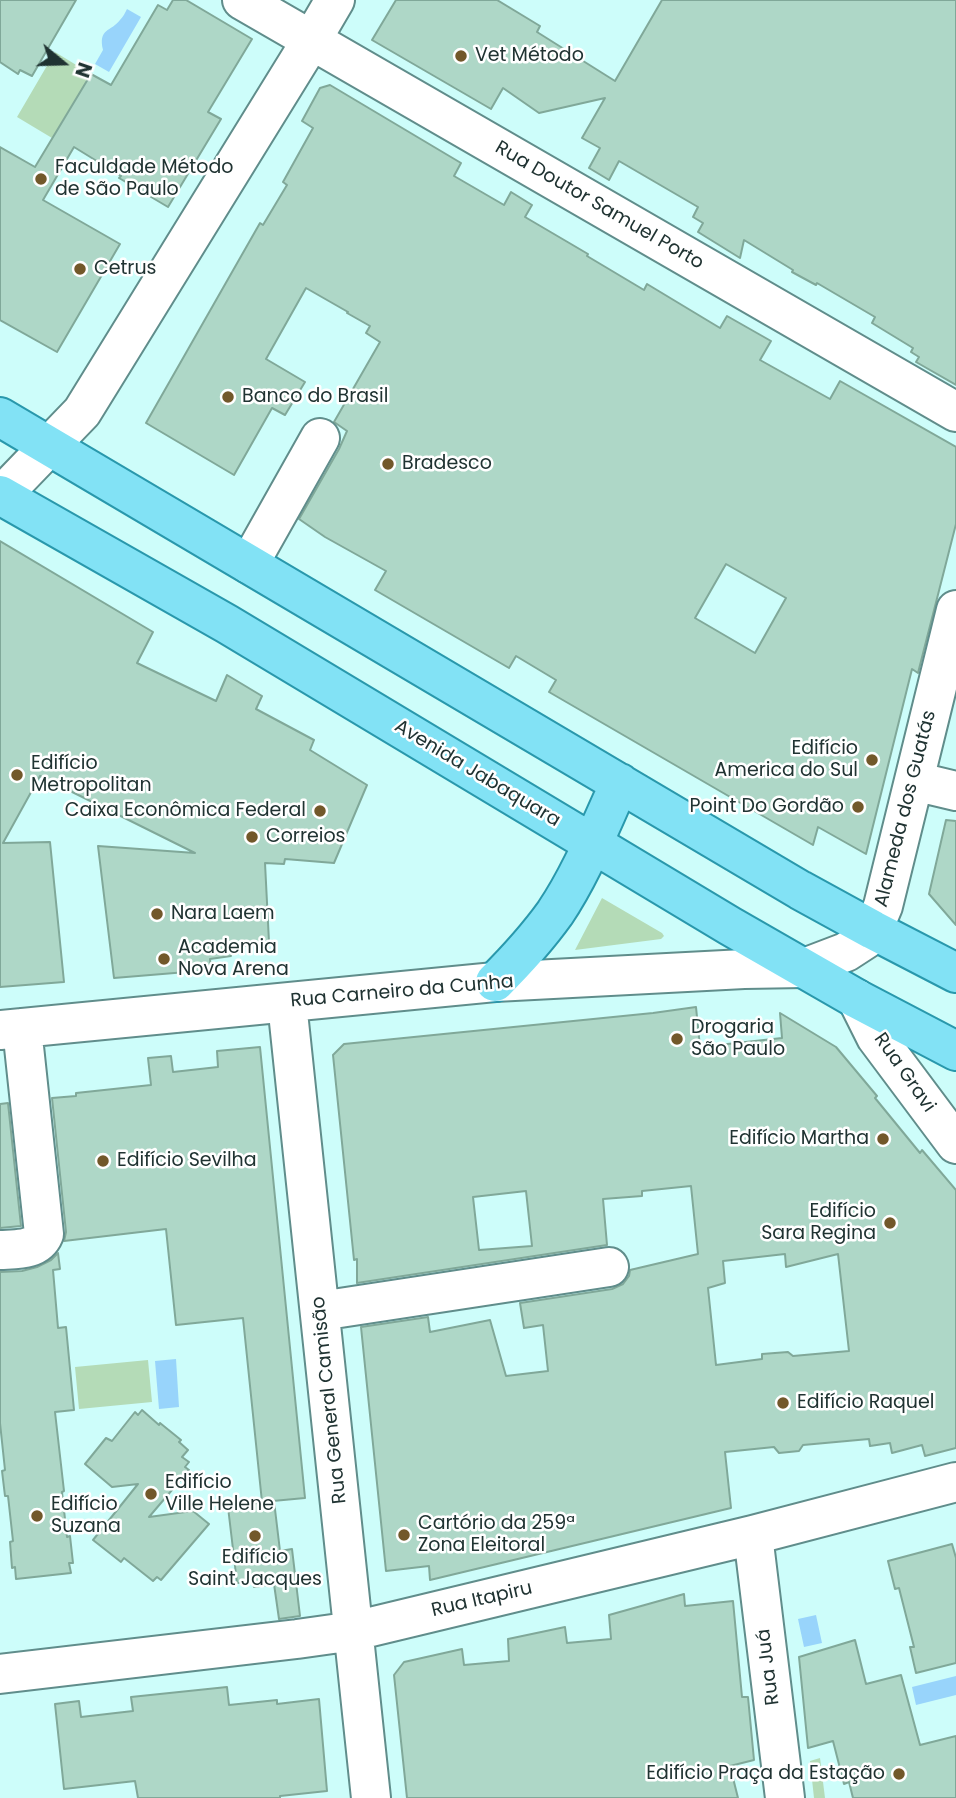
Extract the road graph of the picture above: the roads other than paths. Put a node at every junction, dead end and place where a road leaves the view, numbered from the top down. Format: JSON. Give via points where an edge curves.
{"nodes":[{"id":1,"x":242,"y":0,"type":"edge"},
{"id":2,"x":335,"y":0,"type":"edge"},
{"id":3,"x":311,"y":41,"type":"junction"},
{"id":4,"x":956,"y":412,"type":"edge"},
{"id":5,"x":0,"y":417,"type":"edge"},
{"id":6,"x":320,"y":438,"type":"dead end"},
{"id":7,"x":48,"y":446,"type":"junction"},
{"id":8,"x":0,"y":496,"type":"edge"},
{"id":9,"x":249,"y":564,"type":"junction"},
{"id":10,"x":956,"y":610,"type":"edge"},
{"id":11,"x":914,"y":781,"type":"junction"},
{"id":12,"x":620,"y":783,"type":"junction"},
{"id":13,"x":956,"y":791,"type":"edge"},
{"id":14,"x":592,"y":843,"type":"junction"},
{"id":15,"x":873,"y":930,"type":"junction"},
{"id":16,"x":804,"y":968,"type":"junction"},
{"id":17,"x":956,"y":973,"type":"edge"},
{"id":18,"x":495,"y":982,"type":"junction"},
{"id":19,"x":857,"y":999,"type":"junction"},
{"id":20,"x":288,"y":1003,"type":"junction"},
{"id":21,"x":11,"y":1029,"type":"edge"},
{"id":22,"x":956,"y":1051,"type":"edge"},
{"id":23,"x":956,"y":1144,"type":"edge"},
{"id":24,"x":0,"y":1250,"type":"edge"},
{"id":25,"x":609,"y":1267,"type":"dead end"},
{"id":26,"x":320,"y":1311,"type":"junction"},
{"id":27,"x":956,"y":1482,"type":"edge"},
{"id":28,"x":753,"y":1535,"type":"junction"},
{"id":29,"x":354,"y":1631,"type":"junction"},
{"id":30,"x":0,"y":1674,"type":"edge"},
{"id":31,"x":371,"y":1798,"type":"edge"},
{"id":32,"x":785,"y":1798,"type":"edge"}],
"edges":[{"from":1,"to":3,"type":"street","name":"Rua Doutor Samuel Porto"},
{"from":2,"to":3,"type":"street"},
{"from":3,"to":4,"type":"street","name":"Rua Doutor Samuel Porto"},
{"from":3,"to":7,"type":"street","via":[[82,412]]},
{"from":5,"to":7,"type":"main road"},
{"from":6,"to":9,"type":"street"},
{"from":7,"to":8,"type":"street"},
{"from":7,"to":9,"type":"main road"},
{"from":8,"to":14,"type":"main road","name":"Avenida Jabaquara","via":[[227,624]]},
{"from":9,"to":12,"type":"main road"},
{"from":10,"to":11,"type":"street","name":"Alameda dos Guatás"},
{"from":11,"to":13,"type":"street"},
{"from":11,"to":15,"type":"street","name":"Alameda dos Guatás"},
{"from":12,"to":14,"type":"main road"},
{"from":12,"to":15,"type":"main road"},
{"from":14,"to":16,"type":"main road","name":"Avenida Jabaquara"},
{"from":14,"to":18,"type":"main road","via":[[556,911]]},
{"from":15,"to":16,"type":"street","name":"Alameda dos Guatás","via":[[846,952]]},
{"from":15,"to":17,"type":"main road"},
{"from":16,"to":18,"type":"street","name":"Rua Carneiro da Cunha"},
{"from":16,"to":19,"type":"main road","name":"Avenida Jabaquara"},
{"from":18,"to":20,"type":"street","name":"Rua Carneiro da Cunha"},
{"from":19,"to":22,"type":"main road","name":"Avenida Jabaquara"},
{"from":19,"to":23,"type":"street","name":"Rua Gravi","via":[[876,1037]]},
{"from":20,"to":21,"type":"street","name":"Rua Carneiro da Cunha"},
{"from":20,"to":26,"type":"street","name":"Rua General Camisão"},
{"from":21,"to":24,"type":"street","via":[[45,1230],[37,1244]]},
{"from":25,"to":26,"type":"street"},
{"from":26,"to":29,"type":"street","name":"Rua General Camisão"},
{"from":27,"to":28,"type":"street","name":"Rua Itapiru"},
{"from":28,"to":29,"type":"street","name":"Rua Itapiru"},
{"from":28,"to":32,"type":"street","name":"Rua Juá"},
{"from":29,"to":30,"type":"street","name":"Rua Itapiru"},
{"from":29,"to":31,"type":"street","name":"Rua General Camisão"}]}
